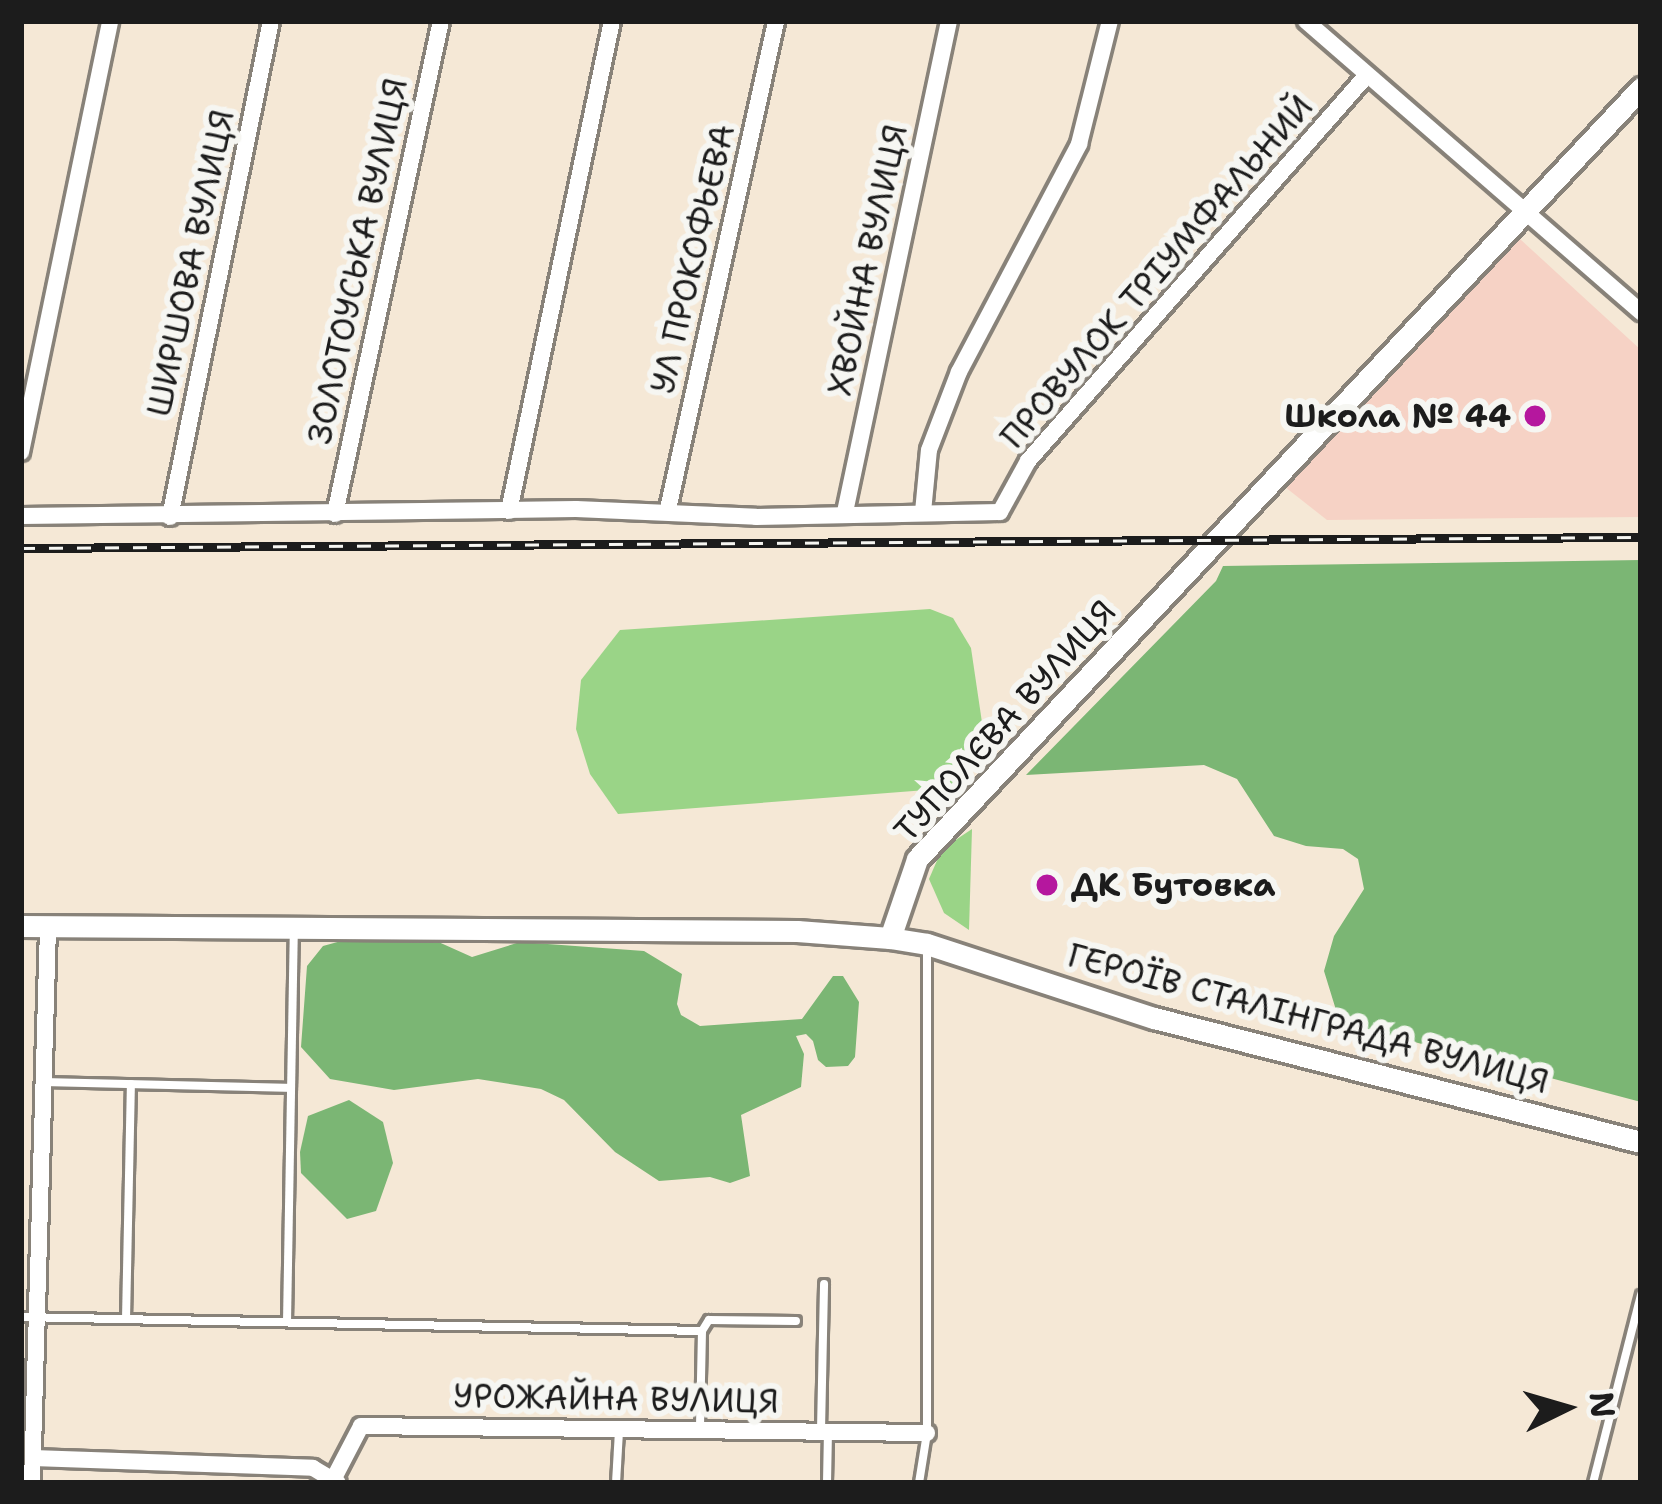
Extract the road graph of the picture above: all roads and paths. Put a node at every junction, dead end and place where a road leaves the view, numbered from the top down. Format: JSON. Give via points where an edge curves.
{"nodes":[{"id":1,"x":110,"y":21,"type":"edge"},
{"id":2,"x":271,"y":21,"type":"edge"},
{"id":3,"x":441,"y":21,"type":"edge"},
{"id":4,"x":612,"y":21,"type":"edge"},
{"id":5,"x":776,"y":21,"type":"edge"},
{"id":6,"x":950,"y":21,"type":"edge"},
{"id":7,"x":1110,"y":21,"type":"edge"},
{"id":8,"x":1312,"y":23,"type":"edge"},
{"id":9,"x":1366,"y":75,"type":"junction"},
{"id":10,"x":1641,"y":88,"type":"edge"},
{"id":11,"x":1528,"y":211,"type":"junction"},
{"id":12,"x":1641,"y":312,"type":"edge"},
{"id":13,"x":21,"y":452,"type":"edge"},
{"id":14,"x":668,"y":509,"type":"junction"},
{"id":15,"x":509,"y":511,"type":"junction"},
{"id":16,"x":845,"y":512,"type":"junction"},
{"id":17,"x":923,"y":512,"type":"junction"},
{"id":18,"x":334,"y":514,"type":"junction"},
{"id":19,"x":21,"y":516,"type":"edge"},
{"id":20,"x":170,"y":518,"type":"junction"},
{"id":21,"x":21,"y":926,"type":"edge"},
{"id":22,"x":48,"y":926,"type":"junction"},
{"id":23,"x":294,"y":928,"type":"junction"},
{"id":24,"x":890,"y":938,"type":"junction"},
{"id":25,"x":927,"y":944,"type":"junction"},
{"id":26,"x":43,"y":1082,"type":"junction"},
{"id":27,"x":131,"y":1084,"type":"junction"},
{"id":28,"x":291,"y":1088,"type":"junction"},
{"id":29,"x":1641,"y":1142,"type":"edge"},
{"id":30,"x":824,"y":1284,"type":"dead end"},
{"id":31,"x":1641,"y":1294,"type":"edge"},
{"id":32,"x":28,"y":1317,"type":"edge"},
{"id":33,"x":126,"y":1319,"type":"junction"},
{"id":34,"x":796,"y":1321,"type":"dead end"},
{"id":35,"x":286,"y":1322,"type":"junction"},
{"id":36,"x":702,"y":1331,"type":"junction"},
{"id":37,"x":27,"y":1398,"type":"edge"},
{"id":38,"x":619,"y":1429,"type":"junction"},
{"id":39,"x":700,"y":1430,"type":"junction"},
{"id":40,"x":825,"y":1432,"type":"junction"},
{"id":41,"x":927,"y":1433,"type":"junction"},
{"id":42,"x":33,"y":1458,"type":"junction"},
{"id":43,"x":337,"y":1480,"type":"edge"},
{"id":44,"x":32,"y":1483,"type":"edge"},
{"id":45,"x":616,"y":1483,"type":"edge"},
{"id":46,"x":827,"y":1483,"type":"edge"},
{"id":47,"x":919,"y":1483,"type":"edge"},
{"id":48,"x":1593,"y":1483,"type":"edge"}],
"edges":[{"from":1,"to":13,"type":"street"},
{"from":2,"to":20,"type":"street","name":"ШИРШОВА ВУЛИЦЯ"},
{"from":3,"to":18,"type":"street","name":"ЗОЛОТОУСЬКА ВУЛИЦЯ"},
{"from":4,"to":15,"type":"street"},
{"from":5,"to":14,"type":"street","name":"УЛ ПРОКОФЬЕВА"},
{"from":6,"to":16,"type":"street","name":"ХВОЙНА ВУЛИЦЯ"},
{"from":7,"to":17,"type":"street","via":[[1079,144],[958,372],[928,450]]},
{"from":8,"to":9,"type":"street"},
{"from":9,"to":11,"type":"street"},
{"from":9,"to":17,"type":"street","name":"ПРОВУЛОК ТРІУМФАЛЬНИЙ","via":[[1028,461],[1000,512]]},
{"from":10,"to":11,"type":"main road","name":"ТУПОЛЄВА ВУЛИЦЯ"},
{"from":11,"to":12,"type":"street"},
{"from":11,"to":24,"type":"main road","name":"ТУПОЛЄВА ВУЛИЦЯ","via":[[917,859]]},
{"from":14,"to":15,"type":"street"},
{"from":14,"to":16,"type":"street","via":[[756,517]]},
{"from":15,"to":18,"type":"street"},
{"from":16,"to":17,"type":"street"},
{"from":18,"to":20,"type":"street"},
{"from":19,"to":20,"type":"street"},
{"from":21,"to":22,"type":"main road"},
{"from":22,"to":23,"type":"main road"},
{"from":22,"to":26,"type":"street"},
{"from":23,"to":24,"type":"main road"},
{"from":23,"to":28,"type":"lane"},
{"from":24,"to":25,"type":"main road","name":"ГЕРОЇВ СТАЛІНГРАДА ВУЛИЦЯ"},
{"from":25,"to":29,"type":"main road","name":"ГЕРОЇВ СТАЛІНГРАДА ВУЛИЦЯ","via":[[1154,1018]]},
{"from":25,"to":41,"type":"lane"},
{"from":26,"to":27,"type":"lane"},
{"from":26,"to":32,"type":"street"},
{"from":27,"to":28,"type":"lane"},
{"from":27,"to":33,"type":"lane"},
{"from":28,"to":35,"type":"lane"},
{"from":30,"to":40,"type":"lane"},
{"from":31,"to":48,"type":"lane"},
{"from":32,"to":33,"type":"lane"},
{"from":32,"to":37,"type":"street"},
{"from":33,"to":35,"type":"lane"},
{"from":34,"to":36,"type":"lane","via":[[710,1320]]},
{"from":35,"to":36,"type":"lane"},
{"from":36,"to":39,"type":"lane"},
{"from":37,"to":42,"type":"street"},
{"from":38,"to":39,"type":"street","name":"УРОЖАЙНА ВУЛИЦЯ"},
{"from":38,"to":43,"type":"street","name":"УРОЖАЙНА ВУЛИЦЯ","via":[[361,1426]]},
{"from":38,"to":45,"type":"lane"},
{"from":39,"to":40,"type":"street","name":"УРОЖАЙНА ВУЛИЦЯ"},
{"from":40,"to":41,"type":"street","name":"УРОЖАЙНА ВУЛИЦЯ"},
{"from":40,"to":46,"type":"lane"},
{"from":41,"to":47,"type":"lane"},
{"from":42,"to":43,"type":"street","via":[[313,1468]]},
{"from":42,"to":44,"type":"street"}]}
